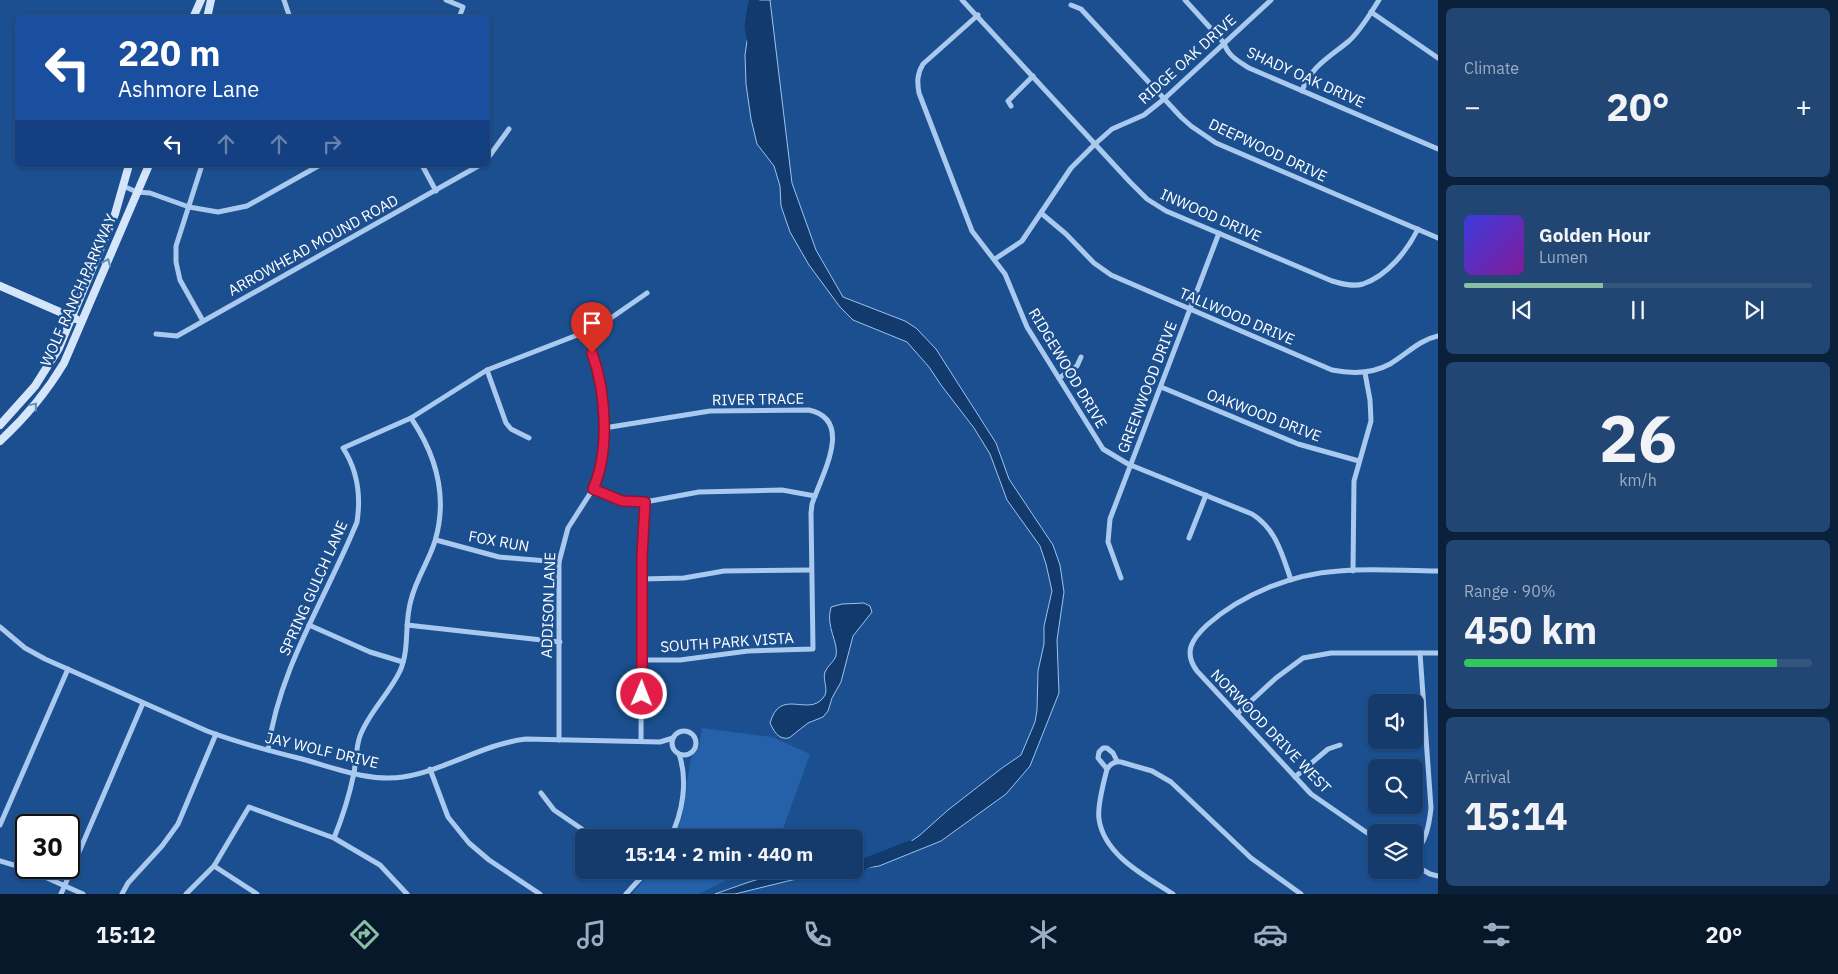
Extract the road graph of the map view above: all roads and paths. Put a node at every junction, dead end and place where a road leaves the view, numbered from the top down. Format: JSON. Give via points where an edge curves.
{"nodes":[{"id":1,"x":201,"y":0,"type":"edge"},
{"id":2,"x":212,"y":0,"type":"edge"},
{"id":3,"x":284,"y":0,"type":"edge"},
{"id":4,"x":446,"y":0,"type":"edge"},
{"id":5,"x":962,"y":0,"type":"edge"},
{"id":6,"x":1185,"y":0,"type":"edge"},
{"id":7,"x":1271,"y":0,"type":"edge"},
{"id":8,"x":1379,"y":0,"type":"edge"},
{"id":9,"x":1071,"y":5,"type":"dead end"},
{"id":10,"x":1371,"y":12,"type":"junction"},
{"id":11,"x":194,"y":15,"type":"edge"},
{"id":12,"x":209,"y":15,"type":"edge"},
{"id":13,"x":289,"y":15,"type":"edge"},
{"id":14,"x":459,"y":15,"type":"edge"},
{"id":15,"x":978,"y":15,"type":"junction"},
{"id":16,"x":1224,"y":43,"type":"junction"},
{"id":17,"x":1438,"y":58,"type":"edge"},
{"id":18,"x":1033,"y":76,"type":"junction"},
{"id":19,"x":1302,"y":91,"type":"junction"},
{"id":20,"x":1164,"y":99,"type":"junction"},
{"id":21,"x":1011,"y":106,"type":"dead end"},
{"id":22,"x":509,"y":129,"type":"dead end"},
{"id":23,"x":1095,"y":144,"type":"junction"},
{"id":24,"x":1438,"y":149,"type":"edge"},
{"id":25,"x":490,"y":155,"type":"edge"},
{"id":26,"x":128,"y":167,"type":"edge"},
{"id":27,"x":148,"y":167,"type":"edge"},
{"id":28,"x":201,"y":167,"type":"edge"},
{"id":29,"x":316,"y":167,"type":"edge"},
{"id":30,"x":423,"y":167,"type":"edge"},
{"id":31,"x":477,"y":167,"type":"edge"},
{"id":32,"x":123,"y":186,"type":"junction"},
{"id":33,"x":436,"y":191,"type":"junction"},
{"id":34,"x":137,"y":192,"type":"junction"},
{"id":35,"x":189,"y":207,"type":"junction"},
{"id":36,"x":1041,"y":213,"type":"junction"},
{"id":37,"x":1418,"y":229,"type":"junction"},
{"id":38,"x":1219,"y":233,"type":"junction"},
{"id":39,"x":1438,"y":238,"type":"edge"},
{"id":40,"x":995,"y":259,"type":"junction"},
{"id":41,"x":0,"y":286,"type":"edge"},
{"id":42,"x":647,"y":293,"type":"dead end"},
{"id":43,"x":1190,"y":309,"type":"junction"},
{"id":44,"x":72,"y":317,"type":"junction"},
{"id":45,"x":203,"y":321,"type":"junction"},
{"id":46,"x":82,"y":322,"type":"junction"},
{"id":47,"x":585,"y":332,"type":"junction"},
{"id":48,"x":156,"y":334,"type":"dead end"},
{"id":49,"x":1438,"y":336,"type":"edge"},
{"id":50,"x":1081,"y":357,"type":"dead end"},
{"id":51,"x":487,"y":370,"type":"junction"},
{"id":52,"x":1364,"y":372,"type":"junction"},
{"id":53,"x":1059,"y":378,"type":"junction"},
{"id":54,"x":1161,"y":387,"type":"junction"},
{"id":55,"x":411,"y":418,"type":"junction"},
{"id":56,"x":0,"y":425,"type":"edge"},
{"id":57,"x":604,"y":428,"type":"junction"},
{"id":58,"x":529,"y":438,"type":"dead end"},
{"id":59,"x":0,"y":441,"type":"edge"},
{"id":60,"x":1359,"y":461,"type":"junction"},
{"id":61,"x":1131,"y":465,"type":"junction"},
{"id":62,"x":593,"y":489,"type":"junction"},
{"id":63,"x":1206,"y":494,"type":"junction"},
{"id":64,"x":815,"y":496,"type":"junction"},
{"id":65,"x":645,"y":502,"type":"junction"},
{"id":66,"x":1188,"y":538,"type":"dead end"},
{"id":67,"x":436,"y":540,"type":"junction"},
{"id":68,"x":559,"y":562,"type":"junction"},
{"id":69,"x":811,"y":570,"type":"junction"},
{"id":70,"x":1353,"y":571,"type":"junction"},
{"id":71,"x":1438,"y":571,"type":"edge"},
{"id":72,"x":1121,"y":578,"type":"dead end"},
{"id":73,"x":642,"y":579,"type":"junction"},
{"id":74,"x":1291,"y":580,"type":"junction"},
{"id":75,"x":309,"y":625,"type":"junction"},
{"id":76,"x":407,"y":625,"type":"junction"},
{"id":77,"x":0,"y":627,"type":"edge"},
{"id":78,"x":3,"y":634,"type":"edge"},
{"id":79,"x":560,"y":642,"type":"junction"},
{"id":80,"x":813,"y":649,"type":"joint"},
{"id":81,"x":1420,"y":653,"type":"junction"},
{"id":82,"x":1438,"y":654,"type":"edge"},
{"id":83,"x":642,"y":660,"type":"junction"},
{"id":84,"x":402,"y":662,"type":"junction"},
{"id":85,"x":68,"y":669,"type":"junction"},
{"id":86,"x":143,"y":703,"type":"junction"},
{"id":87,"x":1237,"y":714,"type":"junction"},
{"id":88,"x":216,"y":734,"type":"junction"},
{"id":89,"x":674,"y":738,"type":"junction"},
{"id":90,"x":559,"y":740,"type":"junction"},
{"id":91,"x":641,"y":741,"type":"junction"},
{"id":92,"x":660,"y":742,"type":"junction"},
{"id":93,"x":1340,"y":745,"type":"dead end"},
{"id":94,"x":672,"y":747,"type":"junction"},
{"id":95,"x":268,"y":750,"type":"junction"},
{"id":96,"x":679,"y":754,"type":"junction"},
{"id":97,"x":690,"y":754,"type":"junction"},
{"id":98,"x":1117,"y":762,"type":"junction"},
{"id":99,"x":684,"y":767,"type":"junction"},
{"id":100,"x":430,"y":769,"type":"junction"},
{"id":101,"x":1107,"y":769,"type":"junction"},
{"id":102,"x":353,"y":774,"type":"junction"},
{"id":103,"x":1294,"y":777,"type":"junction"},
{"id":104,"x":541,"y":793,"type":"dead end"},
{"id":105,"x":0,"y":825,"type":"edge"},
{"id":106,"x":582,"y":829,"type":"edge"},
{"id":107,"x":674,"y":829,"type":"edge"},
{"id":108,"x":1368,"y":834,"type":"edge"},
{"id":109,"x":334,"y":838,"type":"junction"},
{"id":110,"x":1423,"y":842,"type":"edge"},
{"id":111,"x":0,"y":861,"type":"edge"},
{"id":112,"x":214,"y":866,"type":"junction"},
{"id":113,"x":1423,"y":870,"type":"edge"},
{"id":114,"x":1438,"y":876,"type":"edge"},
{"id":115,"x":640,"y":879,"type":"edge"},
{"id":116,"x":64,"y":886,"type":"junction"},
{"id":117,"x":60,"y":894,"type":"edge"},
{"id":118,"x":83,"y":894,"type":"edge"},
{"id":119,"x":122,"y":894,"type":"edge"},
{"id":120,"x":186,"y":894,"type":"edge"},
{"id":121,"x":257,"y":894,"type":"edge"},
{"id":122,"x":407,"y":894,"type":"edge"},
{"id":123,"x":540,"y":894,"type":"edge"},
{"id":124,"x":626,"y":894,"type":"edge"},
{"id":125,"x":1173,"y":894,"type":"edge"},
{"id":126,"x":1301,"y":894,"type":"edge"}],
"edges":[{"from":1,"to":11,"type":"street"},
{"from":2,"to":12,"type":"street"},
{"from":3,"to":13,"type":"street"},
{"from":4,"to":14,"type":"street","via":[[463,7]]},
{"from":5,"to":15,"type":"street","name":"INWOOD DRIVE"},
{"from":6,"to":16,"type":"street","name":"SHADY OAK DRIVE"},
{"from":7,"to":16,"type":"street","name":"RIDGE OAK DRIVE"},
{"from":8,"to":10,"type":"street"},
{"from":9,"to":20,"type":"street","name":"DEEPWOOD DRIVE","via":[[1081,9]]},
{"from":10,"to":17,"type":"street"},
{"from":10,"to":19,"type":"street","via":[[1350,40],[1310,74]]},
{"from":15,"to":18,"type":"street","name":"INWOOD DRIVE"},
{"from":15,"to":40,"type":"street","name":"RIDGEWOOD DRIVE","via":[[923,64],[917,81],[967,219],[981,244]]},
{"from":16,"to":19,"type":"street","name":"SHADY OAK DRIVE","via":[[1227,52],[1249,68]]},
{"from":16,"to":20,"type":"street","name":"RIDGE OAK DRIVE"},
{"from":18,"to":21,"type":"street","via":[[1008,100]]},
{"from":18,"to":23,"type":"street","name":"INWOOD DRIVE"},
{"from":19,"to":24,"type":"street","name":"SHADY OAK DRIVE"},
{"from":20,"to":23,"type":"street","name":"RIDGE OAK DRIVE"},
{"from":20,"to":37,"type":"street","name":"DEEPWOOD DRIVE","via":[[1191,126],[1216,143]]},
{"from":22,"to":25,"type":"street"},
{"from":23,"to":36,"type":"street","name":"RIDGE OAK DRIVE","via":[[1071,168]]},
{"from":23,"to":38,"type":"street","name":"INWOOD DRIVE","via":[[1154,204]]},
{"from":26,"to":32,"type":"street","name":"WOLF RANCH PARKWAY"},
{"from":27,"to":34,"type":"street","name":"WOLF RANCH PARKWAY"},
{"from":28,"to":35,"type":"street"},
{"from":29,"to":35,"type":"street","via":[[247,206],[218,212]]},
{"from":30,"to":33,"type":"street"},
{"from":31,"to":33,"type":"street","name":"ARROWHEAD MOUND ROAD"},
{"from":32,"to":34,"type":"street"},
{"from":32,"to":44,"type":"street","name":"WOLF RANCH PARKWAY","via":[[115,214]]},
{"from":33,"to":45,"type":"street","name":"ARROWHEAD MOUND ROAD"},
{"from":34,"to":35,"type":"street","via":[[150,193]]},
{"from":46,"to":34,"type":"street","name":"WOLF RANCH PARKWAY","one_way":true},
{"from":35,"to":45,"type":"street","via":[[176,246],[176,262],[180,280]]},
{"from":36,"to":40,"type":"street","name":"RIDGE OAK DRIVE","via":[[1022,241]]},
{"from":36,"to":43,"type":"street","name":"TALLWOOD DRIVE","via":[[1102,270]]},
{"from":37,"to":38,"type":"street","name":"INWOOD DRIVE","via":[[1394,264],[1363,284],[1351,285],[1332,281]]},
{"from":37,"to":39,"type":"street","name":"DEEPWOOD DRIVE"},
{"from":38,"to":43,"type":"street","name":"GREENWOOD DRIVE"},
{"from":40,"to":53,"type":"street","name":"RIDGEWOOD DRIVE","via":[[1005,274],[1027,327]]},
{"from":41,"to":44,"type":"street"},
{"from":42,"to":47,"type":"street","name":"SPRING GULCH LANE","via":[[610,320]]},
{"from":43,"to":52,"type":"street","name":"TALLWOOD DRIVE","via":[[1325,367],[1340,372]]},
{"from":43,"to":54,"type":"street","name":"GREENWOOD DRIVE"},
{"from":44,"to":46,"type":"street"},
{"from":44,"to":56,"type":"street","name":"WOLF RANCH PARKWAY","via":[[41,378]]},
{"from":45,"to":48,"type":"street","name":"ARROWHEAD MOUND ROAD","via":[[177,336]]},
{"from":59,"to":46,"type":"street","name":"WOLF RANCH PARKWAY","one_way":true,"via":[[54,380]]},
{"from":47,"to":51,"type":"street","name":"SPRING GULCH LANE"},
{"from":47,"to":57,"type":"street","name":"ADDISON LANE","via":[[596,363]]},
{"from":49,"to":52,"type":"street","name":"TALLWOOD DRIVE","via":[[1417,345],[1390,364]]},
{"from":50,"to":53,"type":"street","via":[[1077,366]]},
{"from":51,"to":55,"type":"street","name":"SPRING GULCH LANE"},
{"from":51,"to":58,"type":"street","via":[[506,423],[510,429]]},
{"from":52,"to":60,"type":"street","via":[[1371,421]]},
{"from":53,"to":61,"type":"street","name":"RIDGEWOOD DRIVE","via":[[1103,449]]},
{"from":54,"to":60,"type":"street","name":"OAKWOOD DRIVE","via":[[1298,444]]},
{"from":54,"to":61,"type":"street","name":"GREENWOOD DRIVE"},
{"from":55,"to":67,"type":"street","via":[[424,438],[436,468],[440,507]]},
{"from":55,"to":75,"type":"street","name":"SPRING GULCH LANE","via":[[343,448],[358,489],[357,522]]},
{"from":57,"to":62,"type":"street","name":"ADDISON LANE","via":[[601,468]]},
{"from":57,"to":64,"type":"street","name":"RIVER TRACE","via":[[710,412],[814,411],[830,423],[834,436]]},
{"from":60,"to":70,"type":"street","via":[[1353,492]]},
{"from":61,"to":63,"type":"street","name":"RIDGEWOOD DRIVE"},
{"from":61,"to":72,"type":"street","name":"GREENWOOD DRIVE","via":[[1110,518],[1108,532],[1108,542]]},
{"from":62,"to":65,"type":"street","via":[[622,501]]},
{"from":62,"to":68,"type":"street","name":"ADDISON LANE","via":[[568,528]]},
{"from":63,"to":66,"type":"street"},
{"from":63,"to":74,"type":"street","name":"RIDGEWOOD DRIVE","via":[[1252,514],[1268,526],[1277,539]]},
{"from":64,"to":65,"type":"street","via":[[782,490],[699,492]]},
{"from":64,"to":69,"type":"street","name":"RIVER TRACE","via":[[811,513]]},
{"from":65,"to":73,"type":"street"},
{"from":67,"to":68,"type":"street","name":"FOX RUN","via":[[499,557]]},
{"from":67,"to":76,"type":"street","via":[[414,589]]},
{"from":68,"to":79,"type":"street","name":"ADDISON LANE"},
{"from":69,"to":73,"type":"street","via":[[724,571],[684,578]]},
{"from":69,"to":80,"type":"street","name":"RIVER TRACE"},
{"from":70,"to":71,"type":"street"},
{"from":70,"to":74,"type":"street"},
{"from":73,"to":83,"type":"street"},
{"from":74,"to":87,"type":"street","name":"NORWOOD DRIVE WEST","via":[[1226,609],[1201,630],[1191,645],[1194,667]]},
{"from":75,"to":84,"type":"street","via":[[370,652]]},
{"from":75,"to":95,"type":"street","name":"SPRING GULCH LANE","via":[[296,651],[275,712]]},
{"from":76,"to":79,"type":"street"},
{"from":76,"to":84,"type":"street"},
{"from":77,"to":78,"type":"street","name":"JAY WOLF DRIVE"},
{"from":78,"to":85,"type":"street","name":"JAY WOLF DRIVE"},
{"from":79,"to":90,"type":"street","name":"ADDISON LANE"},
{"from":80,"to":83,"type":"street","name":"SOUTH PARK VISTA"},
{"from":81,"to":82,"type":"street"},
{"from":81,"to":87,"type":"street","via":[[1331,653],[1303,658]]},
{"from":81,"to":110,"type":"street","via":[[1431,808],[1430,824]]},
{"from":83,"to":91,"type":"street"},
{"from":84,"to":102,"type":"street","via":[[393,685],[359,737]]},
{"from":85,"to":86,"type":"street","name":"JAY WOLF DRIVE"},
{"from":85,"to":105,"type":"street"},
{"from":86,"to":88,"type":"street","name":"JAY WOLF DRIVE"},
{"from":86,"to":116,"type":"street"},
{"from":87,"to":103,"type":"street","name":"NORWOOD DRIVE WEST"},
{"from":88,"to":95,"type":"street","name":"JAY WOLF DRIVE"},
{"from":88,"to":119,"type":"street","via":[[178,824]]},
{"from":89,"to":92,"type":"street","name":"JAY WOLF DRIVE"},
{"from":89,"to":94,"type":"street"},
{"from":89,"to":97,"type":"street","via":[[682,731],[693,735],[696,745]]},
{"from":90,"to":91,"type":"street","name":"JAY WOLF DRIVE"},
{"from":90,"to":100,"type":"street","name":"JAY WOLF DRIVE","via":[[507,742]]},
{"from":91,"to":92,"type":"street","name":"JAY WOLF DRIVE"},
{"from":92,"to":94,"type":"street","name":"JAY WOLF DRIVE"},
{"from":93,"to":103,"type":"street","via":[[1328,749]]},
{"from":94,"to":96,"type":"street"},
{"from":95,"to":102,"type":"street","name":"JAY WOLF DRIVE"},
{"from":96,"to":97,"type":"street"},
{"from":96,"to":99,"type":"street"},
{"from":97,"to":99,"type":"street"},
{"from":98,"to":101,"type":"street"},
{"from":98,"to":101,"type":"street","via":[[1110,750],[1103,748],[1098,758]]},
{"from":98,"to":126,"type":"street","via":[[1152,771],[1171,782],[1251,858]]},
{"from":99,"to":107,"type":"street","via":[[680,807]]},
{"from":100,"to":102,"type":"street","name":"JAY WOLF DRIVE","via":[[403,777]]},
{"from":100,"to":123,"type":"street","via":[[448,817],[469,843]]},
{"from":101,"to":125,"type":"street","via":[[1099,813],[1104,836],[1124,859]]},
{"from":102,"to":109,"type":"street","via":[[347,808]]},
{"from":103,"to":108,"type":"street","name":"NORWOOD DRIVE WEST","via":[[1323,804]]},
{"from":104,"to":106,"type":"street","via":[[554,810]]},
{"from":109,"to":112,"type":"street","via":[[249,807]]},
{"from":109,"to":122,"type":"street","via":[[380,865]]},
{"from":111,"to":116,"type":"street"},
{"from":112,"to":120,"type":"street"},
{"from":112,"to":121,"type":"street"},
{"from":113,"to":114,"type":"street"},
{"from":115,"to":124,"type":"street"},
{"from":116,"to":117,"type":"street"},
{"from":116,"to":118,"type":"street"}]}
